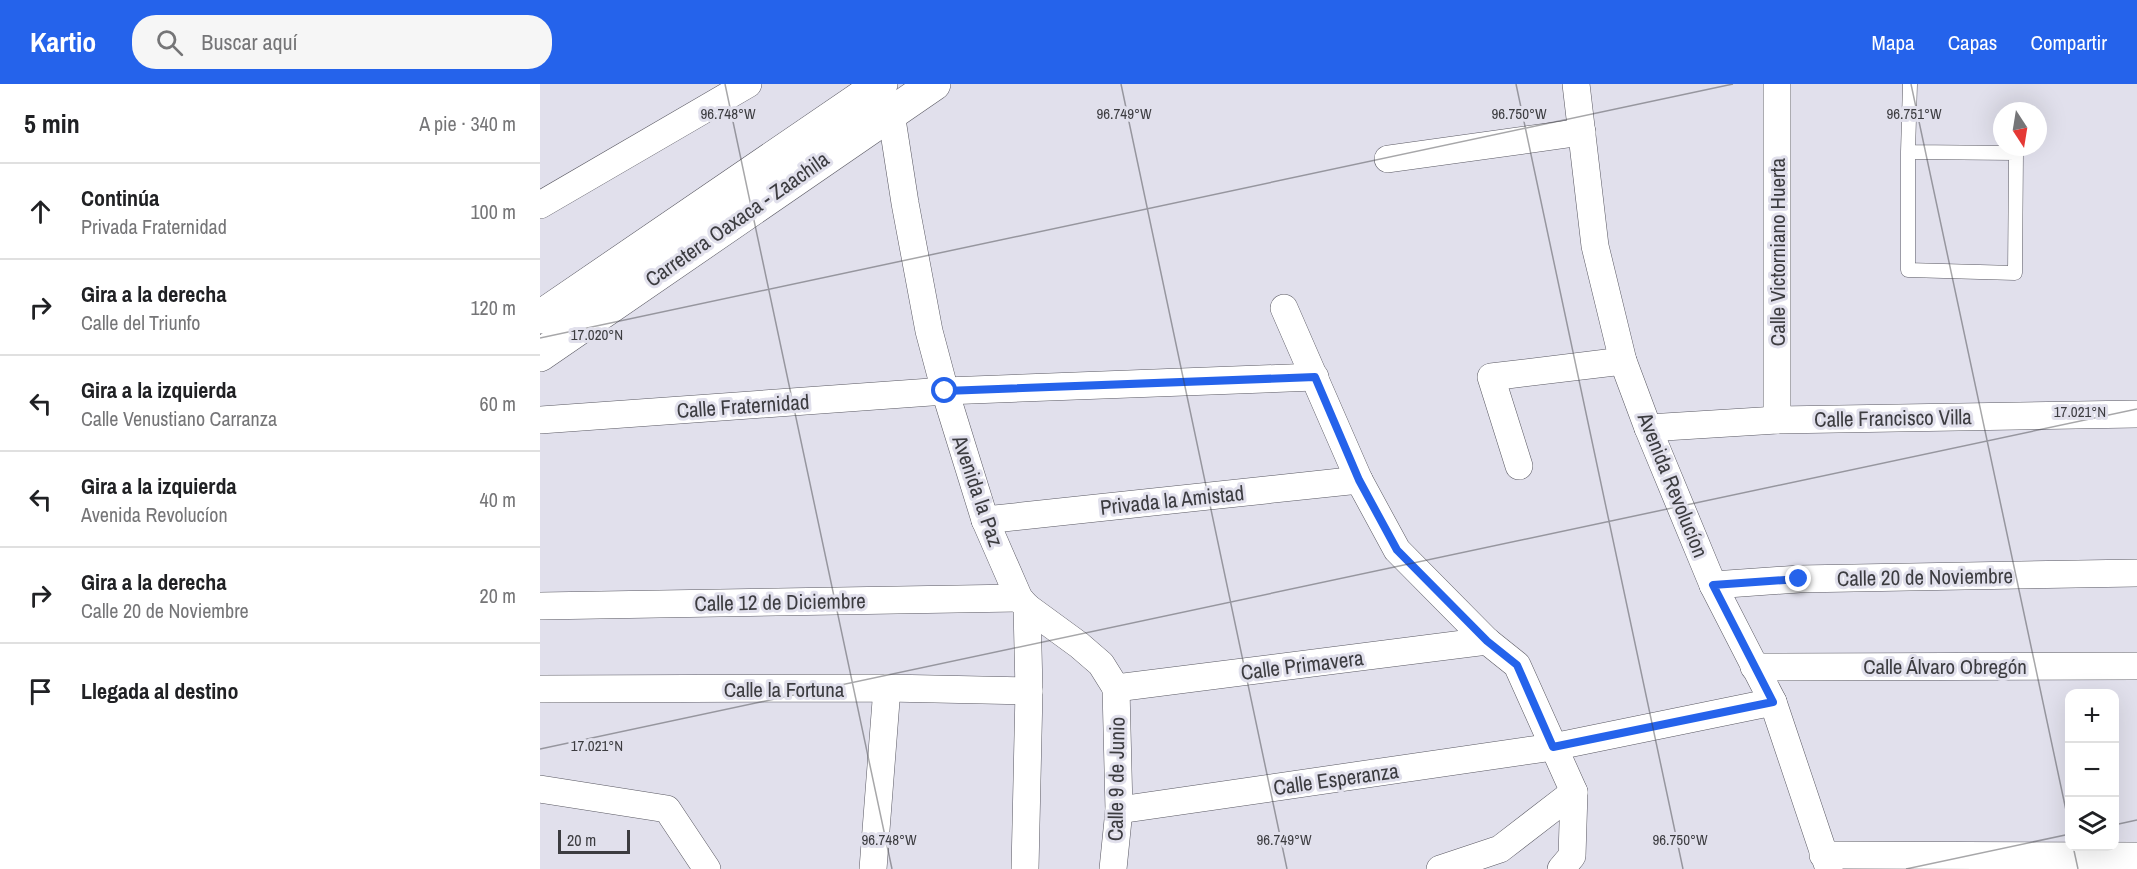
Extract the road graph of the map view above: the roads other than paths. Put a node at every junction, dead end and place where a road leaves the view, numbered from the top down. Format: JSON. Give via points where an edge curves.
{"nodes":[{"id":1,"x":748,"y":84,"type":"edge"},
{"id":2,"x":934,"y":84,"type":"edge"},
{"id":3,"x":1576,"y":84,"type":"edge"},
{"id":4,"x":1777,"y":84,"type":"edge"},
{"id":5,"x":1910,"y":84,"type":"edge"},
{"id":6,"x":886,"y":98,"type":"edge"},
{"id":7,"x":1582,"y":132,"type":"junction"},
{"id":8,"x":1908,"y":152,"type":"junction"},
{"id":9,"x":1388,"y":159,"type":"dead end"},
{"id":10,"x":540,"y":205,"type":"edge"},
{"id":11,"x":1284,"y":308,"type":"dead end"},
{"id":12,"x":540,"y":316,"type":"edge"},
{"id":13,"x":540,"y":355,"type":"edge"},
{"id":14,"x":1623,"y":361,"type":"junction"},
{"id":15,"x":1315,"y":377,"type":"junction"},
{"id":16,"x":945,"y":391,"type":"junction"},
{"id":17,"x":2137,"y":414,"type":"edge"},
{"id":18,"x":540,"y":420,"type":"edge"},
{"id":19,"x":1777,"y":420,"type":"junction"},
{"id":20,"x":1648,"y":428,"type":"junction"},
{"id":21,"x":1519,"y":466,"type":"dead end"},
{"id":22,"x":1359,"y":480,"type":"junction"},
{"id":23,"x":985,"y":520,"type":"junction"},
{"id":24,"x":2137,"y":573,"type":"edge"},
{"id":25,"x":1713,"y":585,"type":"junction"},
{"id":26,"x":1023,"y":602,"type":"junction"},
{"id":27,"x":540,"y":606,"type":"edge"},
{"id":28,"x":1487,"y":641,"type":"junction"},
{"id":29,"x":2137,"y":666,"type":"edge"},
{"id":30,"x":1754,"y":667,"type":"junction"},
{"id":31,"x":887,"y":688,"type":"junction"},
{"id":32,"x":1116,"y":688,"type":"junction"},
{"id":33,"x":540,"y":689,"type":"edge"},
{"id":34,"x":1029,"y":691,"type":"junction"},
{"id":35,"x":1773,"y":702,"type":"junction"},
{"id":36,"x":1553,"y":747,"type":"junction"},
{"id":37,"x":540,"y":789,"type":"edge"},
{"id":38,"x":1574,"y":792,"type":"junction"},
{"id":39,"x":1119,"y":810,"type":"junction"},
{"id":40,"x":2137,"y":856,"type":"edge"},
{"id":41,"x":1826,"y":862,"type":"edge"},
{"id":42,"x":1567,"y":863,"type":"edge"},
{"id":43,"x":707,"y":869,"type":"edge"},
{"id":44,"x":873,"y":869,"type":"edge"},
{"id":45,"x":1026,"y":869,"type":"edge"},
{"id":46,"x":1113,"y":869,"type":"edge"},
{"id":47,"x":1440,"y":869,"type":"edge"}],
"edges":[{"from":1,"to":10,"type":"street"},
{"from":2,"to":6,"type":"main road","name":"Carretera Oaxaca - Zaachila"},
{"from":3,"to":7,"type":"street","name":"Avenida Revolucíon"},
{"from":4,"to":19,"type":"street","name":"Calle Victorniano Huerta"},
{"from":5,"to":8,"type":"lane"},
{"from":6,"to":12,"type":"main road","name":"Carretera Oaxaca - Zaachila"},
{"from":6,"to":13,"type":"main road","name":"Carretera Oaxaca - Zaachila"},
{"from":6,"to":16,"type":"street","name":"Avenida la Paz","via":[[929,331]]},
{"from":7,"to":9,"type":"street"},
{"from":7,"to":14,"type":"street","name":"Avenida Revolucíon","via":[[1595,246]]},
{"from":8,"to":8,"type":"lane","via":[[1908,270],[2015,273],[2016,153]]},
{"from":11,"to":15,"type":"street"},
{"from":14,"to":20,"type":"street","name":"Avenida Revolucíon"},
{"from":14,"to":21,"type":"street","via":[[1491,377]]},
{"from":15,"to":16,"type":"street","name":"Calle Fraternidad"},
{"from":15,"to":22,"type":"street"},
{"from":16,"to":18,"type":"street","name":"Calle Fraternidad"},
{"from":16,"to":23,"type":"street","name":"Avenida la Paz"},
{"from":17,"to":19,"type":"street","name":"Calle Francisco Villa"},
{"from":19,"to":20,"type":"street","name":"Calle Francisco Villa"},
{"from":20,"to":25,"type":"street","name":"Avenida Revolucíon"},
{"from":22,"to":23,"type":"street","name":"Privada la Amistad"},
{"from":22,"to":28,"type":"street","via":[[1397,550]]},
{"from":23,"to":26,"type":"street","name":"Avenida la Paz"},
{"from":24,"to":25,"type":"street","name":"Calle 20 de Noviembre","via":[[1799,579]]},
{"from":25,"to":30,"type":"street","name":"Avenida Revolucíon"},
{"from":26,"to":27,"type":"street","name":"Calle 12 de Diciembre"},
{"from":26,"to":32,"type":"street","via":[[1101,664]]},
{"from":26,"to":34,"type":"street","name":"Avenida la Paz"},
{"from":28,"to":32,"type":"street","name":"Calle Primavera"},
{"from":28,"to":36,"type":"street","via":[[1517,665]]},
{"from":29,"to":30,"type":"street","name":"Calle Álvaro Obregón"},
{"from":30,"to":35,"type":"street","name":"Avenida Revolucíon"},
{"from":31,"to":33,"type":"street","name":"Calle la Fortuna"},
{"from":31,"to":34,"type":"street","name":"Calle la Fortuna"},
{"from":31,"to":44,"type":"street"},
{"from":32,"to":39,"type":"street","name":"Calle 9 de Junio"},
{"from":34,"to":45,"type":"street","name":"Avenida la Paz"},
{"from":35,"to":36,"type":"street","name":"Calle Esperanza"},
{"from":35,"to":41,"type":"street","name":"Avenida Revolucíon"},
{"from":36,"to":38,"type":"street"},
{"from":36,"to":39,"type":"street","name":"Calle Esperanza"},
{"from":37,"to":43,"type":"street","via":[[667,809]]},
{"from":38,"to":42,"type":"street"},
{"from":38,"to":47,"type":"street","via":[[1500,849]]},
{"from":39,"to":46,"type":"street","name":"Calle 9 de Junio"},
{"from":40,"to":41,"type":"street"}]}
